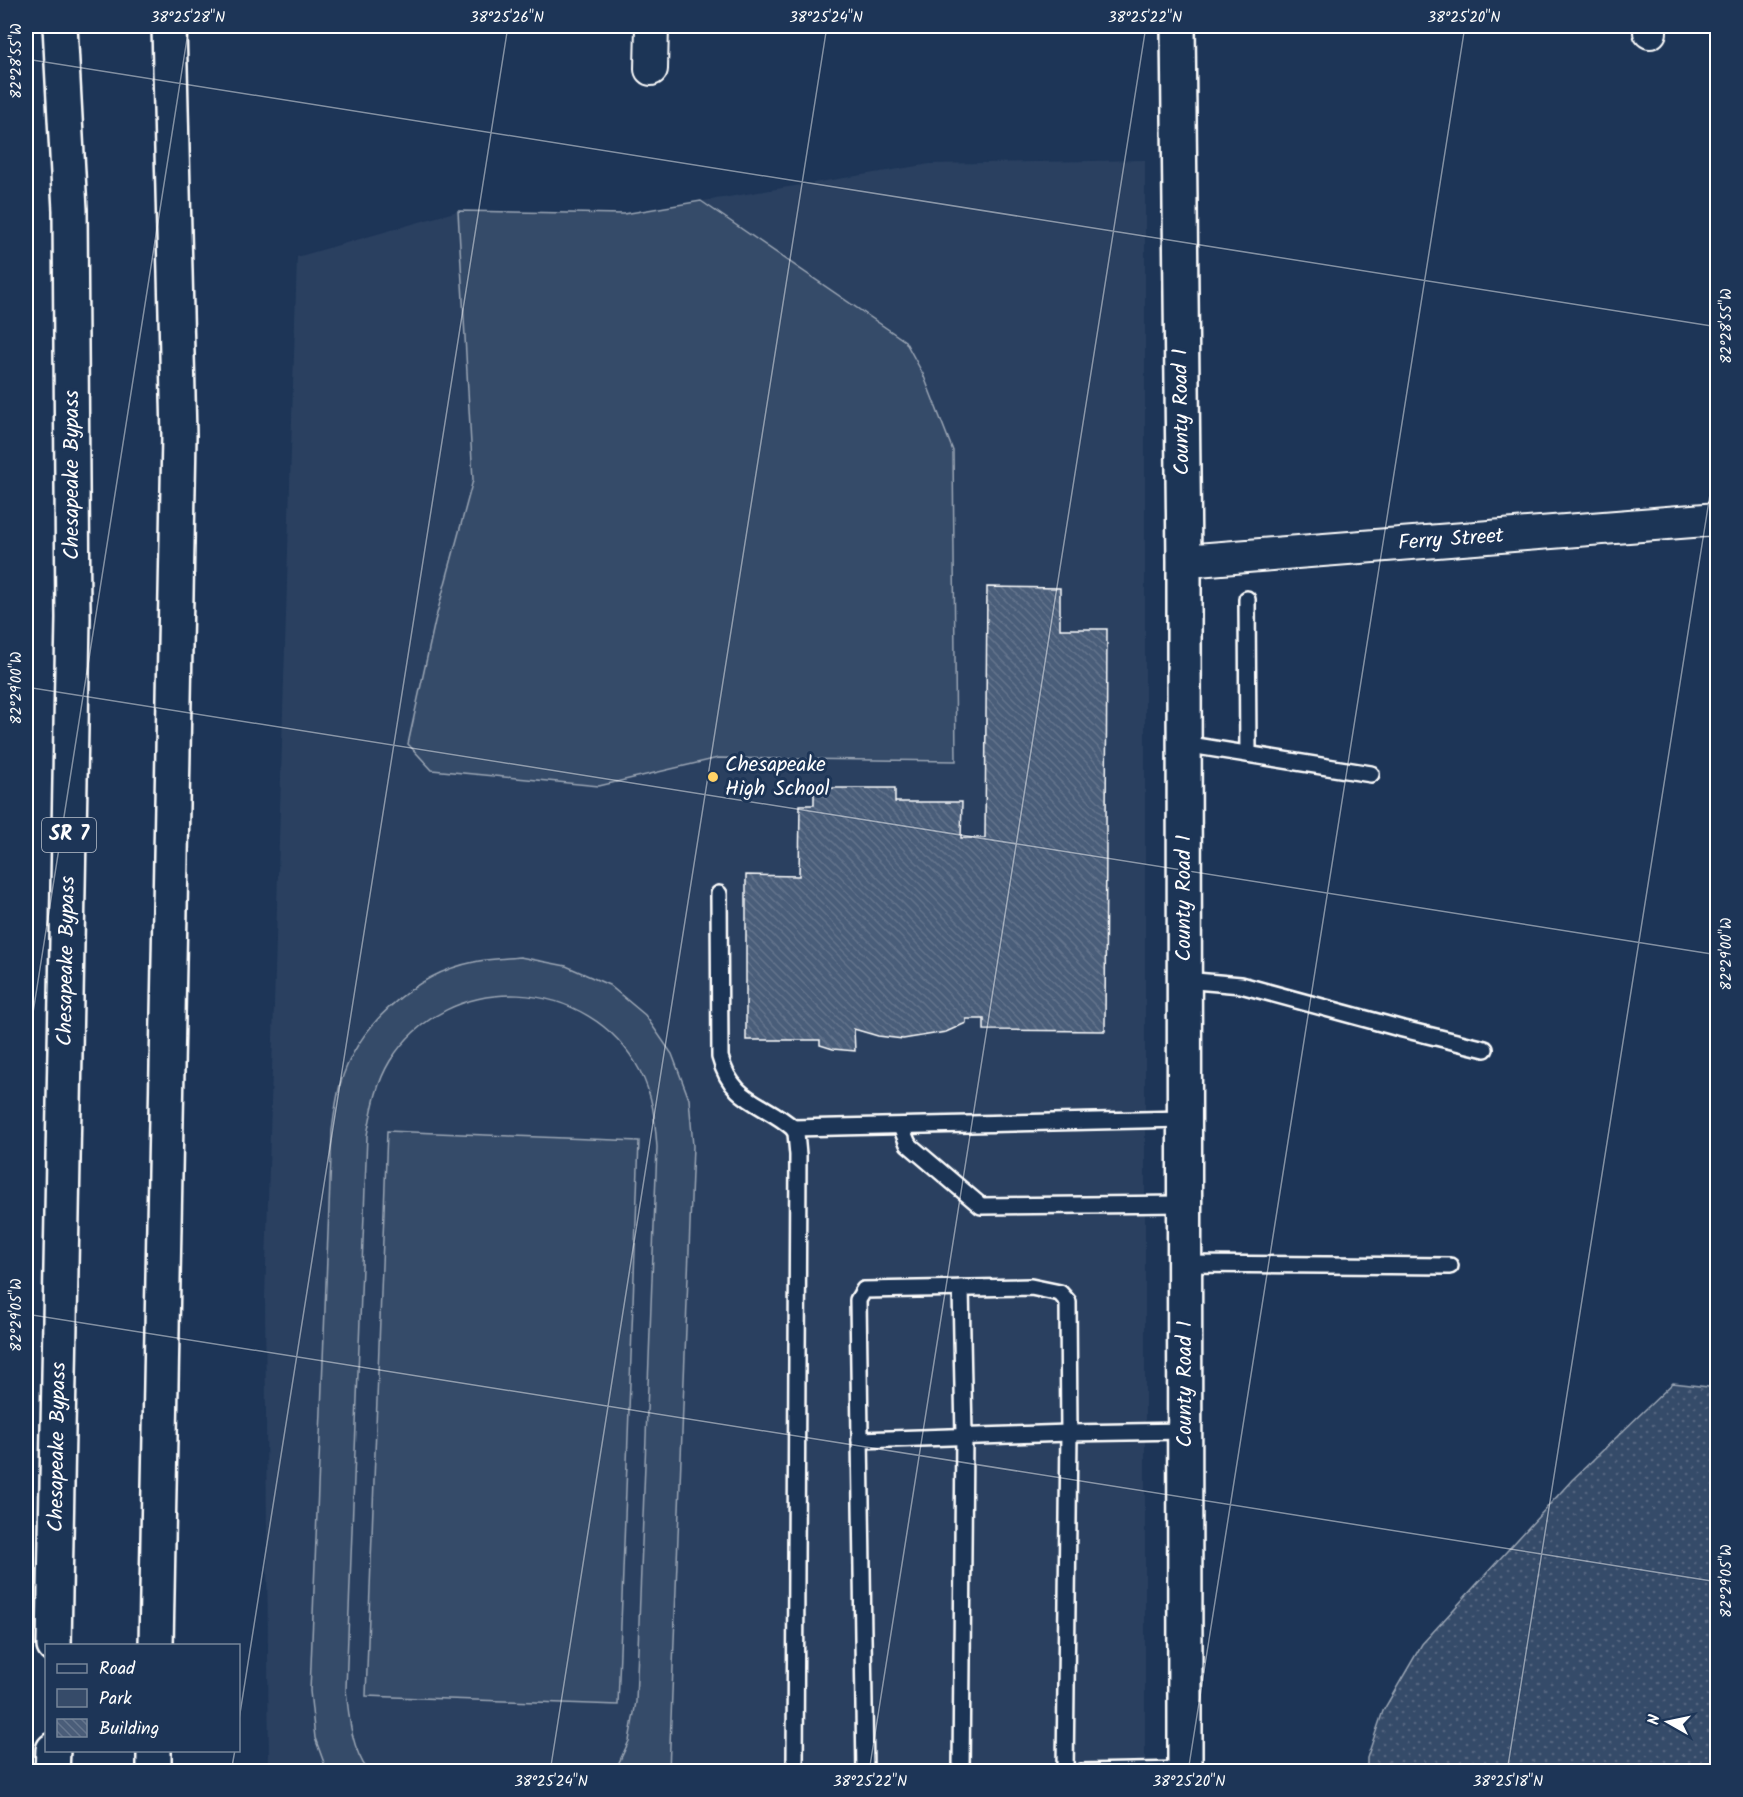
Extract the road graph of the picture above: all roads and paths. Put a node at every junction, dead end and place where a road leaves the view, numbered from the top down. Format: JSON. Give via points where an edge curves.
{"nodes":[{"id":1,"x":60,"y":26,"type":"edge"},
{"id":2,"x":169,"y":26,"type":"edge"},
{"id":3,"x":652,"y":26,"type":"edge"},
{"id":4,"x":1178,"y":26,"type":"edge"},
{"id":5,"x":651,"y":69,"type":"dead end"},
{"id":6,"x":1718,"y":519,"type":"edge"},
{"id":7,"x":1184,"y":561,"type":"junction"},
{"id":8,"x":1247,"y":598,"type":"dead end"},
{"id":9,"x":1184,"y":744,"type":"junction"},
{"id":10,"x":1248,"y":754,"type":"junction"},
{"id":11,"x":1371,"y":774,"type":"dead end"},
{"id":12,"x":719,"y":894,"type":"dead end"},
{"id":13,"x":1184,"y":980,"type":"junction"},
{"id":14,"x":1485,"y":1049,"type":"dead end"},
{"id":15,"x":1184,"y":1119,"type":"junction"},
{"id":16,"x":901,"y":1126,"type":"junction"},
{"id":17,"x":793,"y":1128,"type":"junction"},
{"id":18,"x":1184,"y":1204,"type":"junction"},
{"id":19,"x":1184,"y":1264,"type":"junction"},
{"id":20,"x":1450,"y":1266,"type":"dead end"},
{"id":21,"x":961,"y":1288,"type":"junction"},
{"id":22,"x":1185,"y":1431,"type":"junction"},
{"id":23,"x":1069,"y":1433,"type":"junction"},
{"id":24,"x":964,"y":1436,"type":"junction"},
{"id":25,"x":860,"y":1440,"type":"junction"},
{"id":26,"x":54,"y":1644,"type":"edge"},
{"id":27,"x":156,"y":1644,"type":"edge"},
{"id":28,"x":53,"y":1752,"type":"edge"},
{"id":29,"x":154,"y":1752,"type":"edge"},
{"id":30,"x":1185,"y":1771,"type":"edge"},
{"id":31,"x":52,"y":1772,"type":"edge"},
{"id":32,"x":154,"y":1772,"type":"edge"},
{"id":33,"x":795,"y":1772,"type":"edge"},
{"id":34,"x":865,"y":1772,"type":"edge"},
{"id":35,"x":961,"y":1772,"type":"edge"},
{"id":36,"x":1065,"y":1772,"type":"edge"},
{"id":37,"x":1082,"y":1772,"type":"edge"}],
"edges":[{"from":1,"to":26,"type":"main road","name":"Chesapeake Bypass","number":"SR 7","via":[[70,210],[73,618]]},
{"from":2,"to":27,"type":"main road","via":[[179,436]]},
{"from":3,"to":5,"type":"street"},
{"from":4,"to":7,"type":"main road","name":"County Road 1"},
{"from":6,"to":7,"type":"street","name":"Ferry Street"},
{"from":7,"to":9,"type":"main road","name":"County Road 1"},
{"from":8,"to":10,"type":"lane"},
{"from":9,"to":10,"type":"lane"},
{"from":9,"to":13,"type":"main road","name":"County Road 1"},
{"from":10,"to":11,"type":"lane"},
{"from":12,"to":17,"type":"lane","via":[[720,1057],[724,1072],[744,1097]]},
{"from":13,"to":14,"type":"lane","via":[[1241,985]]},
{"from":13,"to":15,"type":"main road","name":"County Road 1"},
{"from":15,"to":16,"type":"lane"},
{"from":15,"to":18,"type":"main road","name":"County Road 1"},
{"from":16,"to":17,"type":"lane"},
{"from":16,"to":18,"type":"lane","via":[[908,1144],[981,1206]]},
{"from":17,"to":33,"type":"lane","via":[[798,1155]]},
{"from":18,"to":19,"type":"main road","name":"County Road 1"},
{"from":19,"to":20,"type":"lane"},
{"from":19,"to":22,"type":"main road","name":"County Road 1"},
{"from":21,"to":23,"type":"lane","via":[[1031,1287],[1060,1293],[1068,1302]]},
{"from":21,"to":24,"type":"lane"},
{"from":21,"to":25,"type":"lane","via":[[864,1290],[858,1300]]},
{"from":22,"to":23,"type":"lane"},
{"from":22,"to":30,"type":"main road","name":"County Road 1"},
{"from":23,"to":24,"type":"lane"},
{"from":23,"to":36,"type":"lane"},
{"from":24,"to":25,"type":"lane"},
{"from":24,"to":35,"type":"lane"},
{"from":25,"to":34,"type":"lane"},
{"from":28,"to":31,"type":"main road"},
{"from":29,"to":32,"type":"main road"},
{"from":30,"to":37,"type":"lane"}]}
